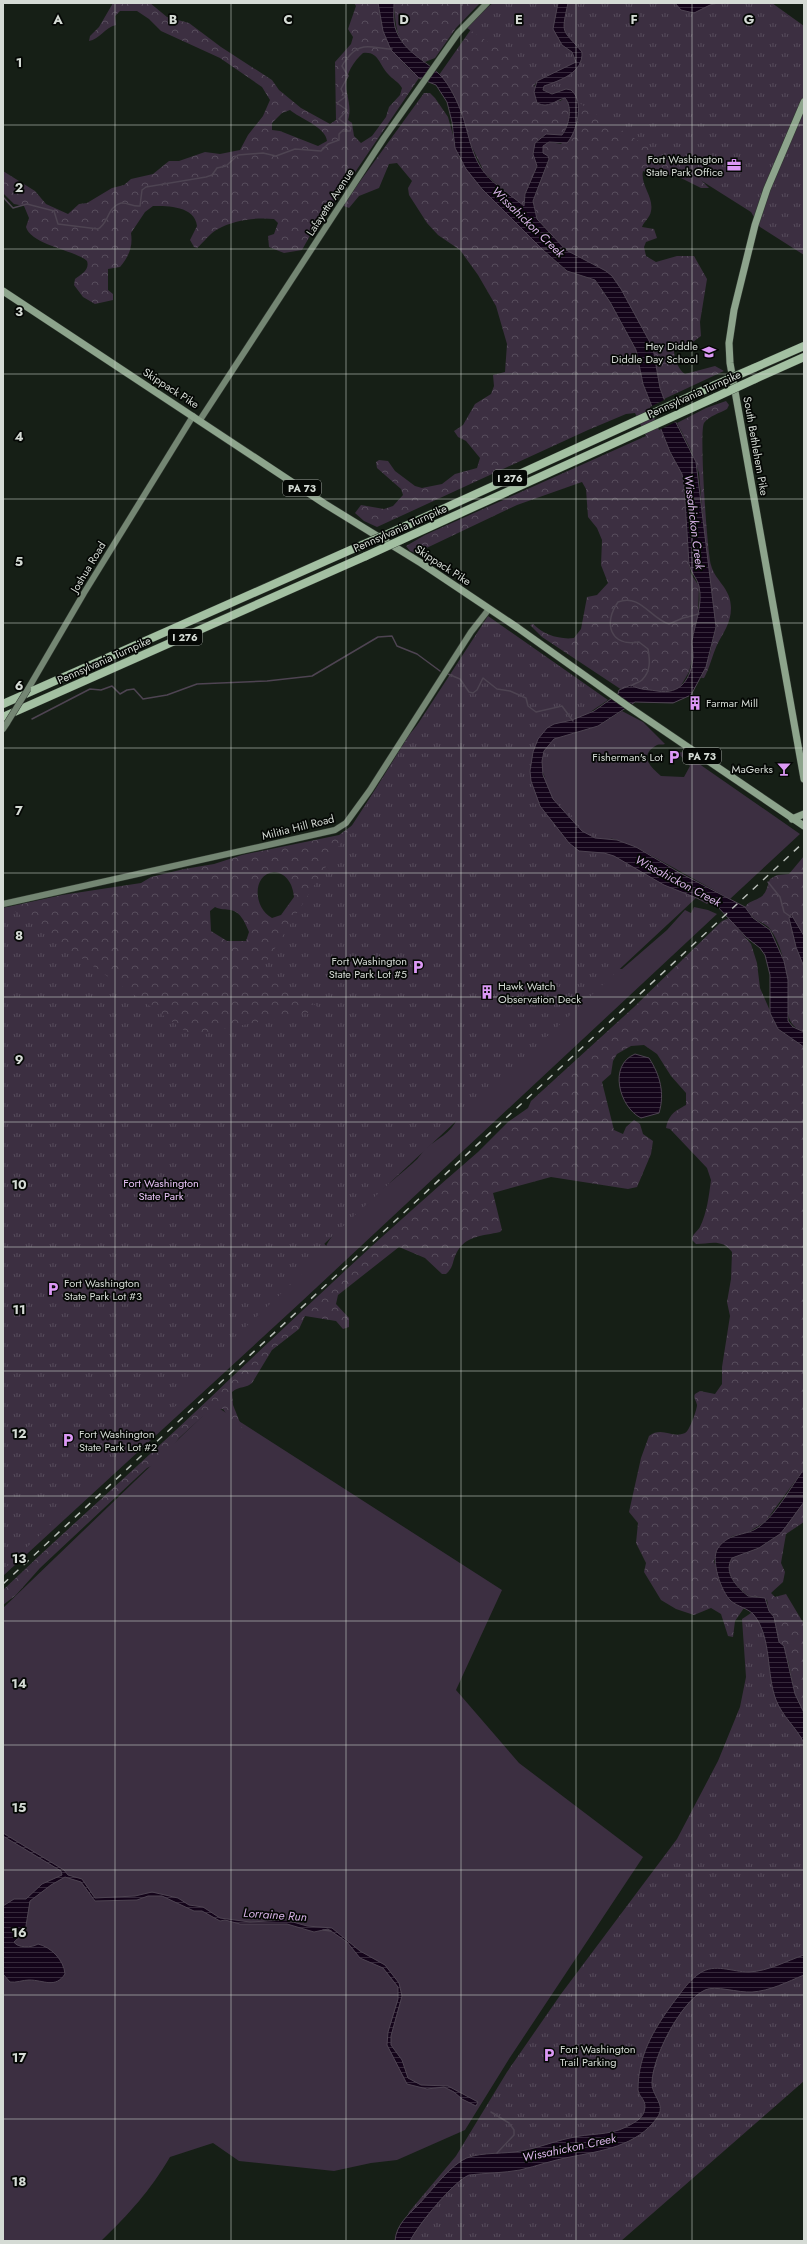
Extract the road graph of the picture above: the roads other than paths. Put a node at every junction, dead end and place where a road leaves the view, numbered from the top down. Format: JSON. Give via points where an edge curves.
{"nodes":[{"id":1,"x":487,"y":3,"type":"edge"},
{"id":2,"x":804,"y":102,"type":"edge"},
{"id":3,"x":3,"y":291,"type":"edge"},
{"id":4,"x":804,"y":346,"type":"edge"},
{"id":5,"x":804,"y":357,"type":"edge"},
{"id":6,"x":193,"y":416,"type":"junction"},
{"id":7,"x":200,"y":420,"type":"junction"},
{"id":8,"x":489,"y":609,"type":"junction"},
{"id":9,"x":3,"y":704,"type":"edge"},
{"id":10,"x":4,"y":723,"type":"edge"},
{"id":11,"x":804,"y":779,"type":"edge"},
{"id":12,"x":804,"y":814,"type":"edge"},
{"id":13,"x":792,"y":819,"type":"junction"},
{"id":14,"x":804,"y":826,"type":"edge"},
{"id":15,"x":3,"y":904,"type":"edge"}],
"edges":[{"from":1,"to":7,"type":"main road","name":"Lafayette Avenue","via":[[463,26],[384,138]]},
{"from":2,"to":11,"type":"main road","name":"South Bethlehem Pike","via":[[759,211],[736,298],[728,343]]},
{"from":3,"to":6,"type":"main road","name":"Skippack Pike","number":"PA 73"},
{"from":4,"to":9,"type":"highway","name":"Pennsylvania Turnpike","number":"I 276","bridge":true},
{"from":5,"to":10,"type":"highway","name":"Pennsylvania Turnpike","number":"I 276","bridge":true},
{"from":6,"to":7,"type":"main road","name":"Skippack Pike","number":"PA 73"},
{"from":6,"to":10,"type":"main road","name":"Joshua Road","bridge":true,"via":[[28,689]]},
{"from":7,"to":8,"type":"main road","name":"Skippack Pike","number":"PA 73"},
{"from":8,"to":13,"type":"main road","name":"Skippack Pike","number":"PA 73"},
{"from":8,"to":15,"type":"main road","name":"Militia Hill Road","via":[[471,632],[346,824],[336,830]]},
{"from":12,"to":13,"type":"main road"},
{"from":13,"to":14,"type":"main road","name":"Skippack Pike","number":"PA 73"}]}
